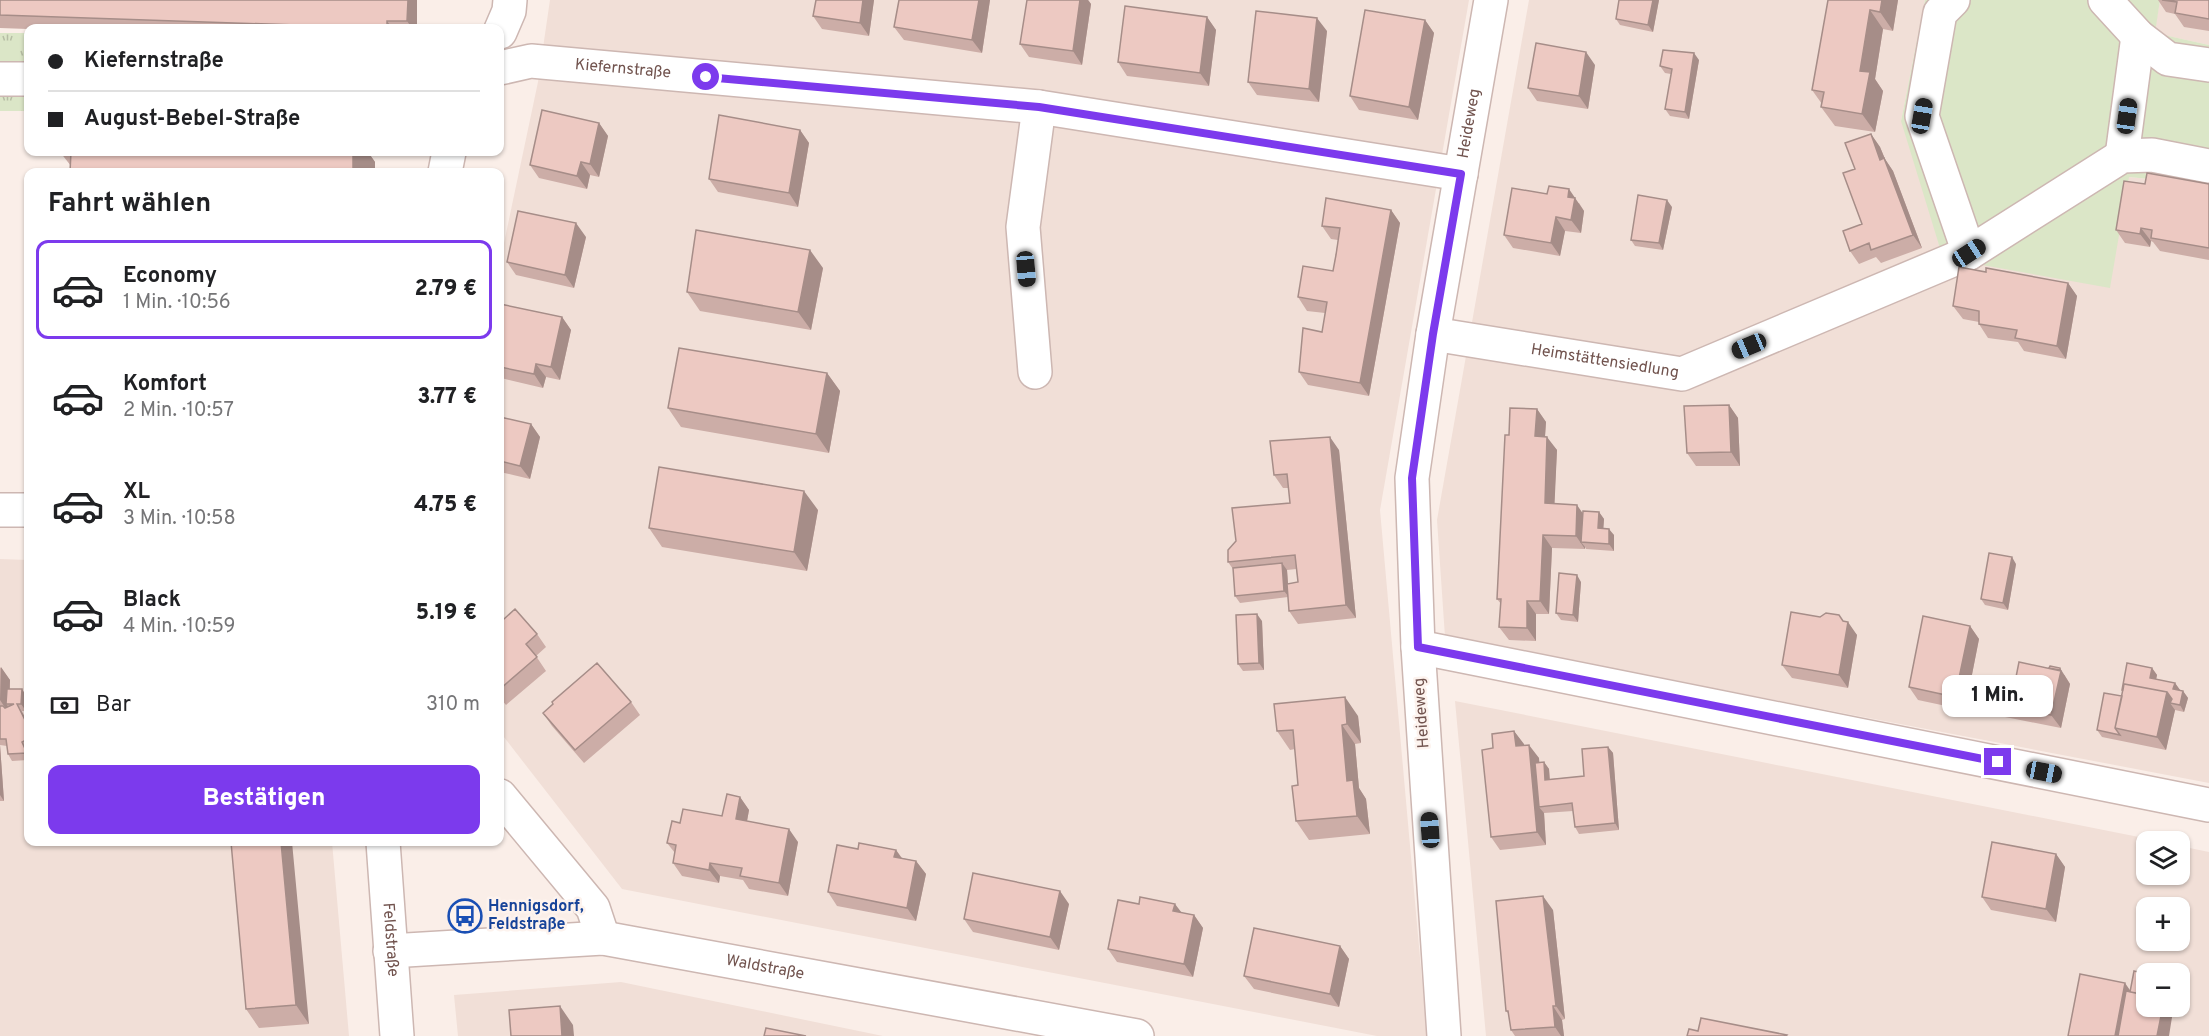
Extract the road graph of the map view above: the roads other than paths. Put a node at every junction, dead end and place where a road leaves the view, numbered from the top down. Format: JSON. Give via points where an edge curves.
{"nodes":[{"id":1,"x":510,"y":0,"type":"edge"},
{"id":2,"x":1491,"y":0,"type":"edge"},
{"id":3,"x":1953,"y":0,"type":"edge"},
{"id":4,"x":2105,"y":0,"type":"edge"},
{"id":5,"x":503,"y":24,"type":"edge"},
{"id":6,"x":2138,"y":36,"type":"junction"},
{"id":7,"x":2209,"y":65,"type":"edge"},
{"id":8,"x":504,"y":67,"type":"edge"},
{"id":9,"x":0,"y":79,"type":"edge"},
{"id":10,"x":24,"y":80,"type":"edge"},
{"id":11,"x":1039,"y":107,"type":"junction"},
{"id":12,"x":2122,"y":156,"type":"junction"},
{"id":13,"x":2209,"y":166,"type":"edge"},
{"id":14,"x":1461,"y":174,"type":"junction"},
{"id":15,"x":1969,"y":253,"type":"junction"},
{"id":16,"x":1433,"y":334,"type":"junction"},
{"id":17,"x":1035,"y":372,"type":"dead end"},
{"id":18,"x":0,"y":510,"type":"edge"},
{"id":19,"x":24,"y":510,"type":"edge"},
{"id":20,"x":1418,"y":647,"type":"junction"},
{"id":21,"x":504,"y":801,"type":"edge"},
{"id":22,"x":2209,"y":805,"type":"edge"},
{"id":23,"x":383,"y":846,"type":"edge"},
{"id":24,"x":603,"y":938,"type":"junction"},
{"id":25,"x":390,"y":951,"type":"junction"},
{"id":26,"x":397,"y":1036,"type":"edge"},
{"id":27,"x":1137,"y":1036,"type":"edge"},
{"id":28,"x":1444,"y":1036,"type":"edge"}],
"edges":[{"from":1,"to":5,"type":"street"},
{"from":2,"to":14,"type":"street","name":"Heideweg"},
{"from":3,"to":15,"type":"street","via":[[1941,13],[1922,116]]},
{"from":4,"to":6,"type":"street"},
{"from":6,"to":7,"type":"street","via":[[2168,59]]},
{"from":6,"to":12,"type":"street"},
{"from":8,"to":11,"type":"street","name":"Kiefernstraße","via":[[531,61]]},
{"from":9,"to":10,"type":"street"},
{"from":11,"to":14,"type":"street","name":"Kiefernstraße"},
{"from":11,"to":17,"type":"street","via":[[1023,227]]},
{"from":12,"to":13,"type":"street","via":[[2152,155]]},
{"from":12,"to":15,"type":"street","name":"Heimstättensiedlung"},
{"from":14,"to":16,"type":"street","name":"Heideweg"},
{"from":15,"to":16,"type":"street","name":"Heimstättensiedlung","via":[[1682,374]]},
{"from":16,"to":20,"type":"street","name":"Heideweg","via":[[1412,478]]},
{"from":18,"to":19,"type":"street"},
{"from":20,"to":22,"type":"street"},
{"from":20,"to":28,"type":"street","name":"Heideweg"},
{"from":21,"to":24,"type":"street","via":[[593,908]]},
{"from":23,"to":25,"type":"street","name":"Feldstraße"},
{"from":24,"to":25,"type":"street","name":"Waldstraße"},
{"from":24,"to":27,"type":"street","name":"Waldstraße"},
{"from":25,"to":26,"type":"street","name":"Feldstraße"}]}
